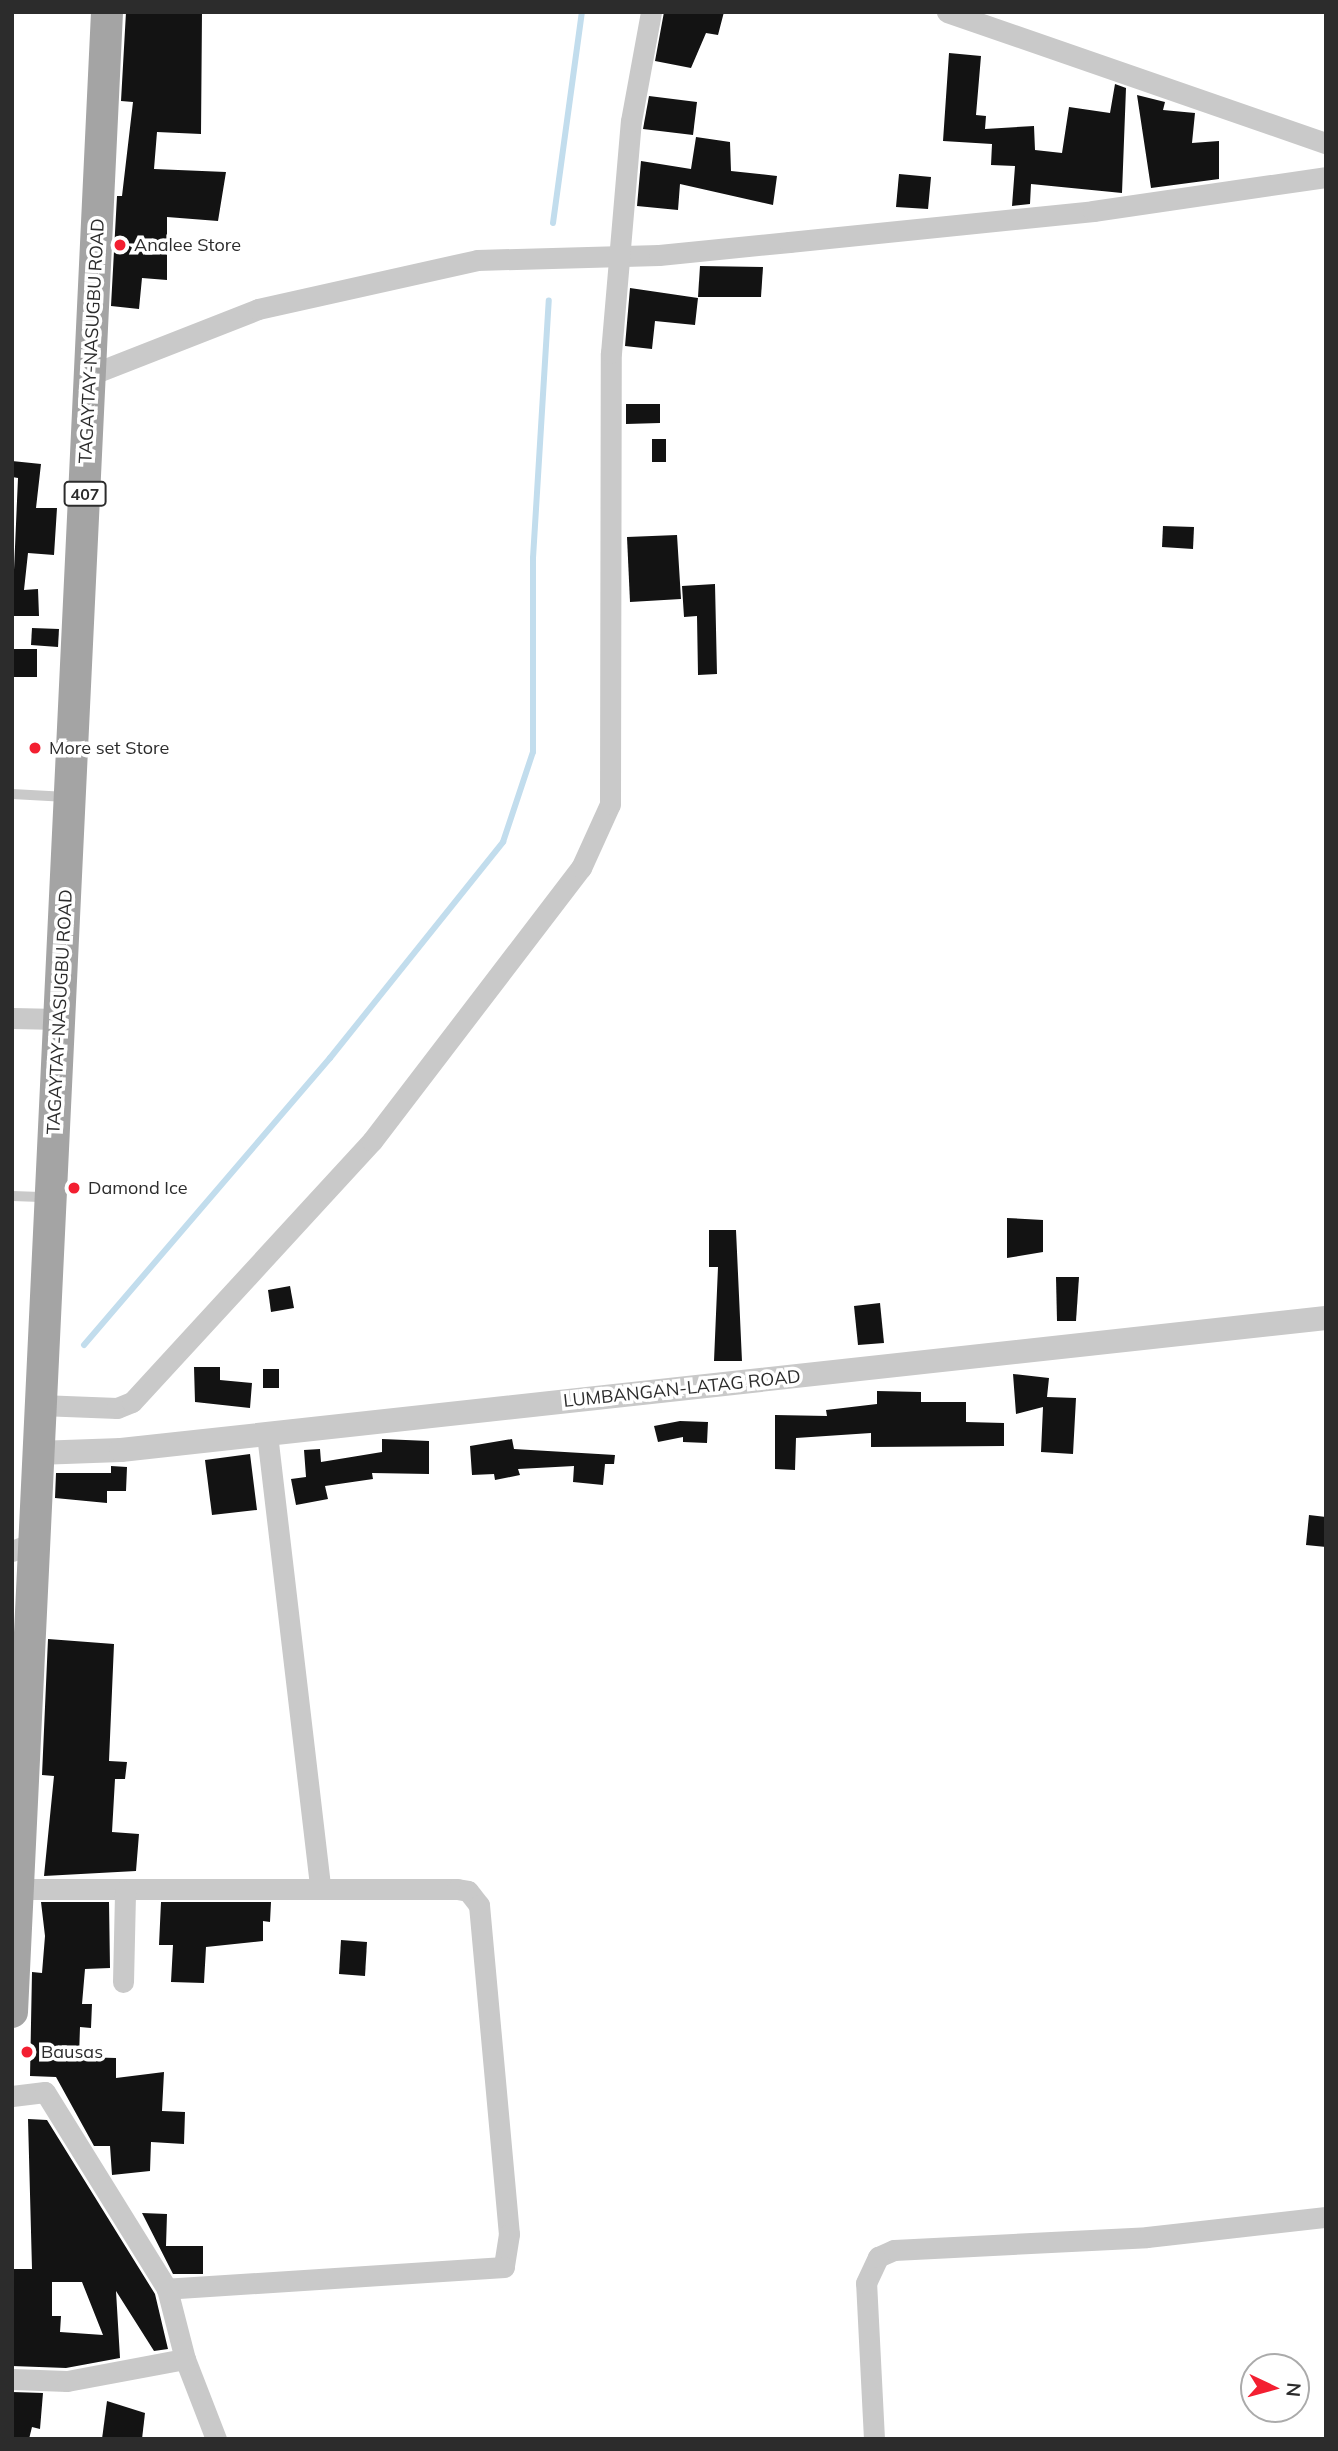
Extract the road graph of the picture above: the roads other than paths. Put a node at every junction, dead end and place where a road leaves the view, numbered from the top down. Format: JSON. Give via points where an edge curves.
{"nodes":[{"id":1,"x":107,"y":12,"type":"edge"},
{"id":2,"x":651,"y":12,"type":"edge"},
{"id":3,"x":947,"y":12,"type":"edge"},
{"id":4,"x":1326,"y":143,"type":"edge"},
{"id":5,"x":1326,"y":177,"type":"edge"},
{"id":6,"x":619,"y":256,"type":"junction"},
{"id":7,"x":90,"y":375,"type":"junction"},
{"id":8,"x":12,"y":794,"type":"edge"},
{"id":9,"x":70,"y":797,"type":"junction"},
{"id":10,"x":12,"y":1018,"type":"edge"},
{"id":11,"x":59,"y":1020,"type":"junction"},
{"id":12,"x":12,"y":1196,"type":"edge"},
{"id":13,"x":51,"y":1197,"type":"junction"},
{"id":14,"x":1326,"y":1318,"type":"edge"},
{"id":15,"x":40,"y":1405,"type":"junction"},
{"id":16,"x":267,"y":1434,"type":"junction"},
{"id":17,"x":37,"y":1453,"type":"junction"},
{"id":18,"x":23,"y":1547,"type":"edge"},
{"id":19,"x":320,"y":1886,"type":"junction"},
{"id":20,"x":19,"y":1889,"type":"junction"},
{"id":21,"x":125,"y":1891,"type":"junction"},
{"id":22,"x":123,"y":1982,"type":"dead end"},
{"id":23,"x":12,"y":2012,"type":"edge"},
{"id":24,"x":12,"y":2096,"type":"edge"},
{"id":25,"x":1326,"y":2217,"type":"edge"},
{"id":26,"x":167,"y":2289,"type":"junction"},
{"id":27,"x":185,"y":2359,"type":"junction"},
{"id":28,"x":12,"y":2379,"type":"edge"},
{"id":29,"x":216,"y":2439,"type":"edge"},
{"id":30,"x":874,"y":2439,"type":"edge"}],
"edges":[{"from":1,"to":7,"type":"main road","name":"TAGAYTAY-NASUGBU ROAD","number":"407"},
{"from":2,"to":6,"type":"street","via":[[631,121]]},
{"from":3,"to":4,"type":"street"},
{"from":5,"to":6,"type":"street","via":[[1093,211]]},
{"from":6,"to":7,"type":"street","via":[[477,260],[258,309]]},
{"from":6,"to":15,"type":"street","via":[[611,354],[610,804],[581,868],[372,1141],[132,1402],[117,1408]]},
{"from":7,"to":9,"type":"main road","name":"TAGAYTAY-NASUGBU ROAD","number":"407"},
{"from":8,"to":9,"type":"lane"},
{"from":9,"to":11,"type":"main road","name":"TAGAYTAY-NASUGBU ROAD","number":"407"},
{"from":10,"to":11,"type":"street"},
{"from":11,"to":13,"type":"main road","name":"TAGAYTAY-NASUGBU ROAD","number":"407"},
{"from":12,"to":13,"type":"lane"},
{"from":13,"to":15,"type":"main road","name":"TAGAYTAY-NASUGBU ROAD","number":"407"},
{"from":14,"to":16,"type":"street","name":"LUMBANGAN-LATAG ROAD"},
{"from":15,"to":17,"type":"main road","name":"TAGAYTAY-NASUGBU ROAD","number":"407"},
{"from":16,"to":17,"type":"street","name":"LUMBANGAN-LATAG ROAD"},
{"from":16,"to":19,"type":"street"},
{"from":17,"to":18,"type":"main road","name":"TAGAYTAY-NASUGBU ROAD","number":"407"},
{"from":18,"to":20,"type":"main road","name":"TAGAYTAY-NASUGBU ROAD","number":"407"},
{"from":19,"to":21,"type":"street"},
{"from":19,"to":26,"type":"street","via":[[457,1889],[476,1898],[509,2257],[494,2271]]},
{"from":20,"to":21,"type":"street"},
{"from":20,"to":23,"type":"main road","name":"TAGAYTAY-NASUGBU ROAD","number":"407"},
{"from":21,"to":22,"type":"street"},
{"from":24,"to":26,"type":"street","via":[[45,2092]]},
{"from":25,"to":30,"type":"street","via":[[1147,2237],[894,2250],[878,2257],[866,2283]]},
{"from":26,"to":27,"type":"street"},
{"from":27,"to":28,"type":"street","via":[[67,2381]]},
{"from":27,"to":29,"type":"street"}]}
